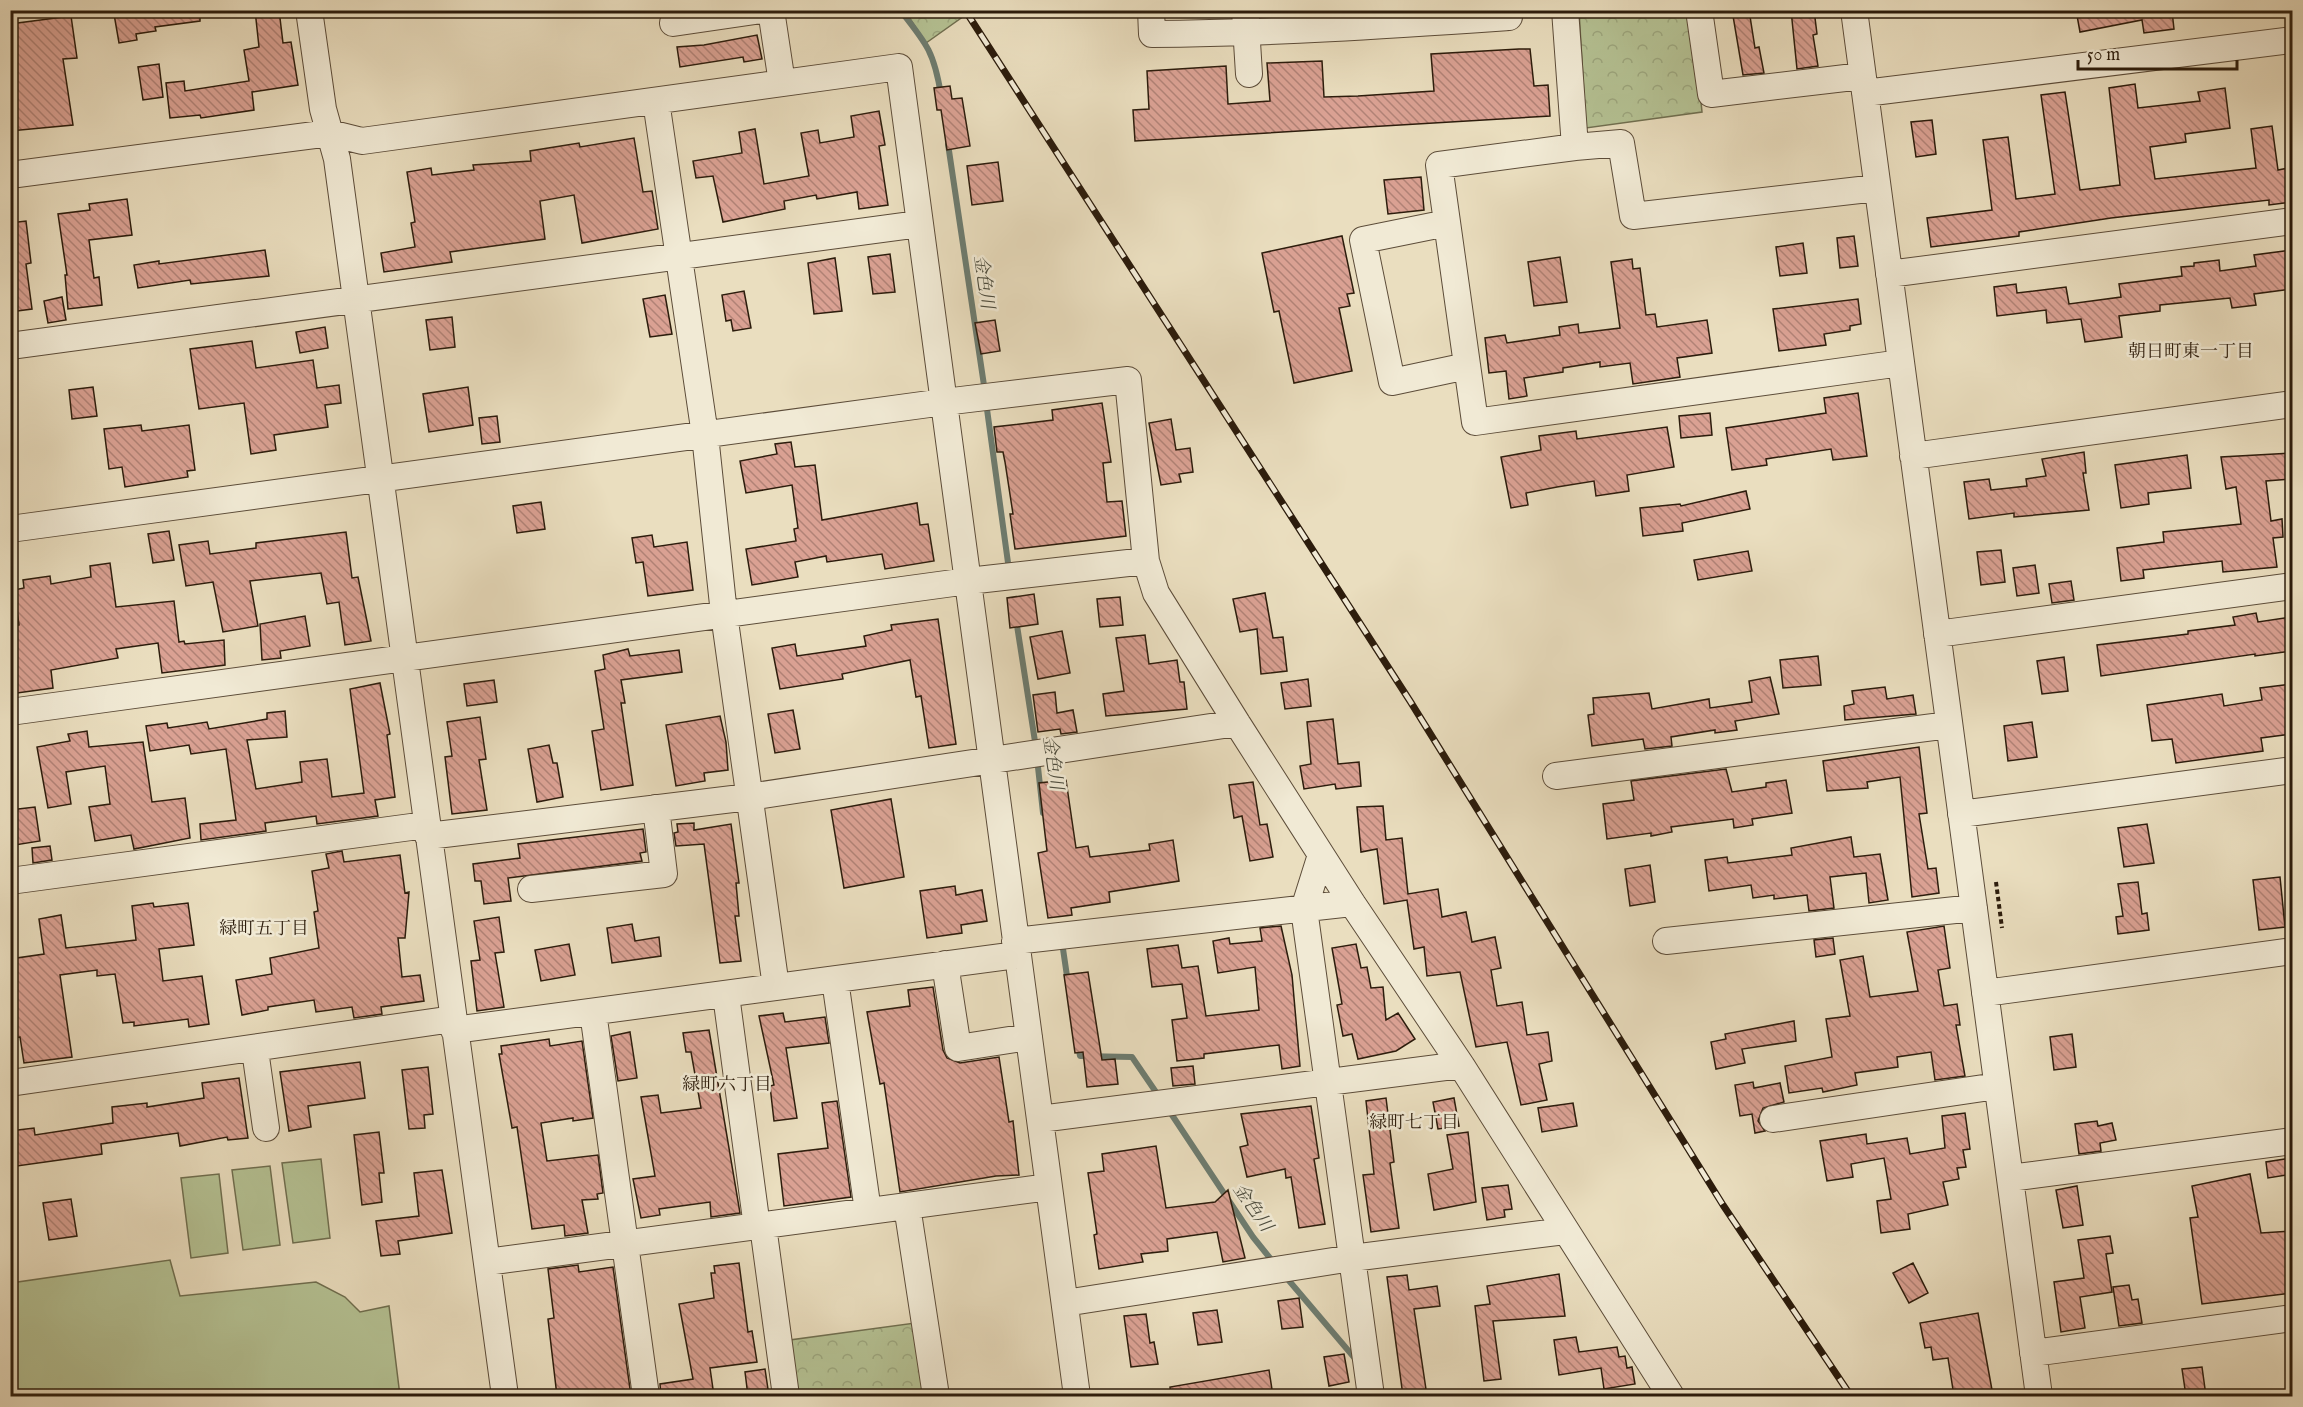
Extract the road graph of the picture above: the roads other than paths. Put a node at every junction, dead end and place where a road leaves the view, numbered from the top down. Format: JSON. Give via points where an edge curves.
{"nodes":[{"id":1,"x":309,"y":10,"type":"edge"},
{"id":2,"x":762,"y":10,"type":"edge"},
{"id":3,"x":771,"y":10,"type":"edge"},
{"id":4,"x":1151,"y":10,"type":"edge"},
{"id":5,"x":1509,"y":10,"type":"edge"},
{"id":6,"x":1565,"y":10,"type":"edge"},
{"id":7,"x":1699,"y":10,"type":"edge"},
{"id":8,"x":1854,"y":10,"type":"edge"},
{"id":9,"x":1403,"y":17,"type":"edge"},
{"id":10,"x":673,"y":22,"type":"dead end"},
{"id":11,"x":1246,"y":22,"type":"edge"},
{"id":12,"x":2292,"y":40,"type":"edge"},
{"id":13,"x":1249,"y":74,"type":"dead end"},
{"id":14,"x":782,"y":83,"type":"junction"},
{"id":15,"x":1864,"y":85,"type":"junction"},
{"id":16,"x":656,"y":101,"type":"junction"},
{"id":17,"x":330,"y":133,"type":"junction"},
{"id":18,"x":1575,"y":147,"type":"junction"},
{"id":19,"x":10,"y":175,"type":"edge"},
{"id":20,"x":1877,"y":188,"type":"junction"},
{"id":21,"x":2292,"y":221,"type":"edge"},
{"id":22,"x":1447,"y":223,"type":"junction"},
{"id":23,"x":919,"y":224,"type":"junction"},
{"id":24,"x":678,"y":258,"type":"junction"},
{"id":25,"x":1889,"y":273,"type":"junction"},
{"id":26,"x":356,"y":299,"type":"junction"},
{"id":27,"x":10,"y":346,"type":"edge"},
{"id":28,"x":1901,"y":363,"type":"junction"},
{"id":29,"x":1467,"y":366,"type":"junction"},
{"id":30,"x":944,"y":402,"type":"junction"},
{"id":31,"x":2292,"y":404,"type":"edge"},
{"id":32,"x":705,"y":435,"type":"junction"},
{"id":33,"x":1913,"y":456,"type":"junction"},
{"id":34,"x":380,"y":479,"type":"junction"},
{"id":35,"x":10,"y":529,"type":"edge"},
{"id":36,"x":1146,"y":561,"type":"junction"},
{"id":37,"x":968,"y":581,"type":"junction"},
{"id":38,"x":2292,"y":586,"type":"edge"},
{"id":39,"x":724,"y":614,"type":"junction"},
{"id":40,"x":1937,"y":634,"type":"junction"},
{"id":41,"x":404,"y":659,"type":"junction"},
{"id":42,"x":10,"y":712,"type":"edge"},
{"id":43,"x":1237,"y":723,"type":"junction"},
{"id":44,"x":1949,"y":725,"type":"junction"},
{"id":45,"x":992,"y":762,"type":"junction"},
{"id":46,"x":2292,"y":770,"type":"edge"},
{"id":47,"x":1556,"y":776,"type":"dead end"},
{"id":48,"x":749,"y":797,"type":"junction"},
{"id":49,"x":656,"y":808,"type":"junction"},
{"id":50,"x":1961,"y":814,"type":"junction"},
{"id":51,"x":427,"y":831,"type":"junction"},
{"id":52,"x":1321,"y":855,"type":"junction"},
{"id":53,"x":10,"y":881,"type":"edge"},
{"id":54,"x":531,"y":889,"type":"dead end"},
{"id":55,"x":1352,"y":903,"type":"junction"},
{"id":56,"x":1974,"y":908,"type":"junction"},
{"id":57,"x":1304,"y":909,"type":"junction"},
{"id":58,"x":1666,"y":941,"type":"dead end"},
{"id":59,"x":1016,"y":948,"type":"junction"},
{"id":60,"x":2292,"y":951,"type":"edge"},
{"id":61,"x":945,"y":964,"type":"junction"},
{"id":62,"x":835,"y":980,"type":"junction"},
{"id":63,"x":776,"y":987,"type":"junction"},
{"id":64,"x":1985,"y":993,"type":"junction"},
{"id":65,"x":726,"y":995,"type":"junction"},
{"id":66,"x":593,"y":1012,"type":"junction"},
{"id":67,"x":453,"y":1024,"type":"junction"},
{"id":68,"x":1029,"y":1037,"type":"junction"},
{"id":69,"x":255,"y":1050,"type":"junction"},
{"id":70,"x":1461,"y":1065,"type":"junction"},
{"id":71,"x":1326,"y":1081,"type":"junction"},
{"id":72,"x":10,"y":1083,"type":"edge"},
{"id":73,"x":1997,"y":1086,"type":"junction"},
{"id":74,"x":1040,"y":1119,"type":"junction"},
{"id":75,"x":1773,"y":1119,"type":"dead end"},
{"id":76,"x":266,"y":1128,"type":"dead end"},
{"id":77,"x":2292,"y":1141,"type":"edge"},
{"id":78,"x":2010,"y":1178,"type":"junction"},
{"id":79,"x":1049,"y":1187,"type":"junction"},
{"id":80,"x":907,"y":1206,"type":"junction"},
{"id":81,"x":868,"y":1211,"type":"junction"},
{"id":82,"x":760,"y":1226,"type":"junction"},
{"id":83,"x":1564,"y":1231,"type":"junction"},
{"id":84,"x":625,"y":1244,"type":"junction"},
{"id":85,"x":1352,"y":1258,"type":"junction"},
{"id":86,"x":487,"y":1262,"type":"junction"},
{"id":87,"x":1065,"y":1303,"type":"junction"},
{"id":88,"x":2292,"y":1318,"type":"edge"},
{"id":89,"x":2033,"y":1353,"type":"junction"},
{"id":90,"x":505,"y":1396,"type":"edge"},
{"id":91,"x":646,"y":1396,"type":"edge"},
{"id":92,"x":786,"y":1396,"type":"edge"},
{"id":93,"x":936,"y":1396,"type":"edge"},
{"id":94,"x":1077,"y":1396,"type":"edge"},
{"id":95,"x":1371,"y":1396,"type":"edge"},
{"id":96,"x":1671,"y":1396,"type":"edge"},
{"id":97,"x":2039,"y":1396,"type":"edge"}],
"edges":[{"from":1,"to":17,"type":"street"},
{"from":2,"to":10,"type":"street"},
{"from":3,"to":14,"type":"street"},
{"from":4,"to":11,"type":"street","via":[[1152,34]]},
{"from":5,"to":9,"type":"street","via":[[1509,17]]},
{"from":6,"to":18,"type":"street"},
{"from":7,"to":15,"type":"street","via":[[1711,94]]},
{"from":8,"to":15,"type":"street"},
{"from":9,"to":11,"type":"street"},
{"from":11,"to":13,"type":"street"},
{"from":12,"to":15,"type":"street"},
{"from":14,"to":16,"type":"street"},
{"from":14,"to":23,"type":"street","via":[[900,67]]},
{"from":15,"to":20,"type":"street"},
{"from":16,"to":17,"type":"street","via":[[362,141]]},
{"from":16,"to":24,"type":"street"},
{"from":17,"to":19,"type":"street"},
{"from":17,"to":26,"type":"street"},
{"from":18,"to":20,"type":"street","via":[[1621,143],[1633,216]]},
{"from":18,"to":22,"type":"street","via":[[1438,165]]},
{"from":20,"to":25,"type":"street"},
{"from":21,"to":25,"type":"street"},
{"from":22,"to":29,"type":"street"},
{"from":22,"to":29,"type":"street","via":[[1363,240],[1392,382]]},
{"from":23,"to":24,"type":"street"},
{"from":23,"to":30,"type":"street"},
{"from":24,"to":26,"type":"street"},
{"from":24,"to":32,"type":"street"},
{"from":25,"to":28,"type":"street"},
{"from":26,"to":27,"type":"street"},
{"from":26,"to":34,"type":"street"},
{"from":28,"to":29,"type":"street","via":[[1475,422]]},
{"from":28,"to":33,"type":"street"},
{"from":30,"to":32,"type":"street"},
{"from":30,"to":36,"type":"street","via":[[1128,380]]},
{"from":30,"to":37,"type":"street"},
{"from":31,"to":33,"type":"street"},
{"from":32,"to":34,"type":"street"},
{"from":32,"to":39,"type":"street"},
{"from":33,"to":40,"type":"street"},
{"from":34,"to":35,"type":"street"},
{"from":34,"to":41,"type":"street"},
{"from":36,"to":37,"type":"street"},
{"from":36,"to":43,"type":"street","via":[[1156,592]]},
{"from":37,"to":39,"type":"street"},
{"from":37,"to":45,"type":"street"},
{"from":38,"to":40,"type":"street"},
{"from":39,"to":41,"type":"street"},
{"from":39,"to":48,"type":"street"},
{"from":40,"to":44,"type":"street"},
{"from":41,"to":42,"type":"street"},
{"from":41,"to":51,"type":"street"},
{"from":43,"to":45,"type":"street"},
{"from":43,"to":52,"type":"street"},
{"from":44,"to":47,"type":"street"},
{"from":44,"to":50,"type":"street"},
{"from":45,"to":48,"type":"street"},
{"from":45,"to":59,"type":"street"},
{"from":46,"to":50,"type":"street"},
{"from":48,"to":49,"type":"street"},
{"from":48,"to":63,"type":"street"},
{"from":49,"to":51,"type":"street"},
{"from":49,"to":54,"type":"street","via":[[664,874]]},
{"from":50,"to":56,"type":"street"},
{"from":51,"to":53,"type":"street"},
{"from":51,"to":67,"type":"street"},
{"from":52,"to":55,"type":"street"},
{"from":52,"to":57,"type":"street"},
{"from":55,"to":57,"type":"street"},
{"from":55,"to":70,"type":"street"},
{"from":56,"to":58,"type":"street"},
{"from":56,"to":64,"type":"street"},
{"from":57,"to":59,"type":"street"},
{"from":57,"to":71,"type":"street"},
{"from":59,"to":61,"type":"street"},
{"from":59,"to":68,"type":"street"},
{"from":60,"to":64,"type":"street"},
{"from":61,"to":62,"type":"street"},
{"from":61,"to":68,"type":"street","via":[[958,1048]]},
{"from":62,"to":63,"type":"street"},
{"from":62,"to":81,"type":"street"},
{"from":63,"to":65,"type":"street"},
{"from":64,"to":73,"type":"street"},
{"from":65,"to":66,"type":"street"},
{"from":65,"to":82,"type":"street"},
{"from":66,"to":67,"type":"street"},
{"from":66,"to":84,"type":"street"},
{"from":67,"to":69,"type":"street"},
{"from":67,"to":86,"type":"street"},
{"from":68,"to":74,"type":"street"},
{"from":69,"to":72,"type":"street"},
{"from":69,"to":76,"type":"street"},
{"from":70,"to":71,"type":"street"},
{"from":70,"to":83,"type":"street"},
{"from":71,"to":74,"type":"street"},
{"from":71,"to":85,"type":"street"},
{"from":73,"to":75,"type":"street"},
{"from":73,"to":78,"type":"street"},
{"from":74,"to":79,"type":"street"},
{"from":77,"to":78,"type":"street"},
{"from":78,"to":89,"type":"street"},
{"from":79,"to":80,"type":"street"},
{"from":79,"to":87,"type":"street"},
{"from":80,"to":81,"type":"street"},
{"from":80,"to":93,"type":"street"},
{"from":81,"to":82,"type":"street"},
{"from":82,"to":84,"type":"street"},
{"from":82,"to":92,"type":"street"},
{"from":83,"to":85,"type":"street"},
{"from":83,"to":96,"type":"street"},
{"from":84,"to":86,"type":"street"},
{"from":84,"to":91,"type":"street"},
{"from":85,"to":87,"type":"street"},
{"from":85,"to":95,"type":"street"},
{"from":86,"to":90,"type":"street"},
{"from":87,"to":94,"type":"street"},
{"from":88,"to":89,"type":"street"},
{"from":89,"to":97,"type":"street"}]}
